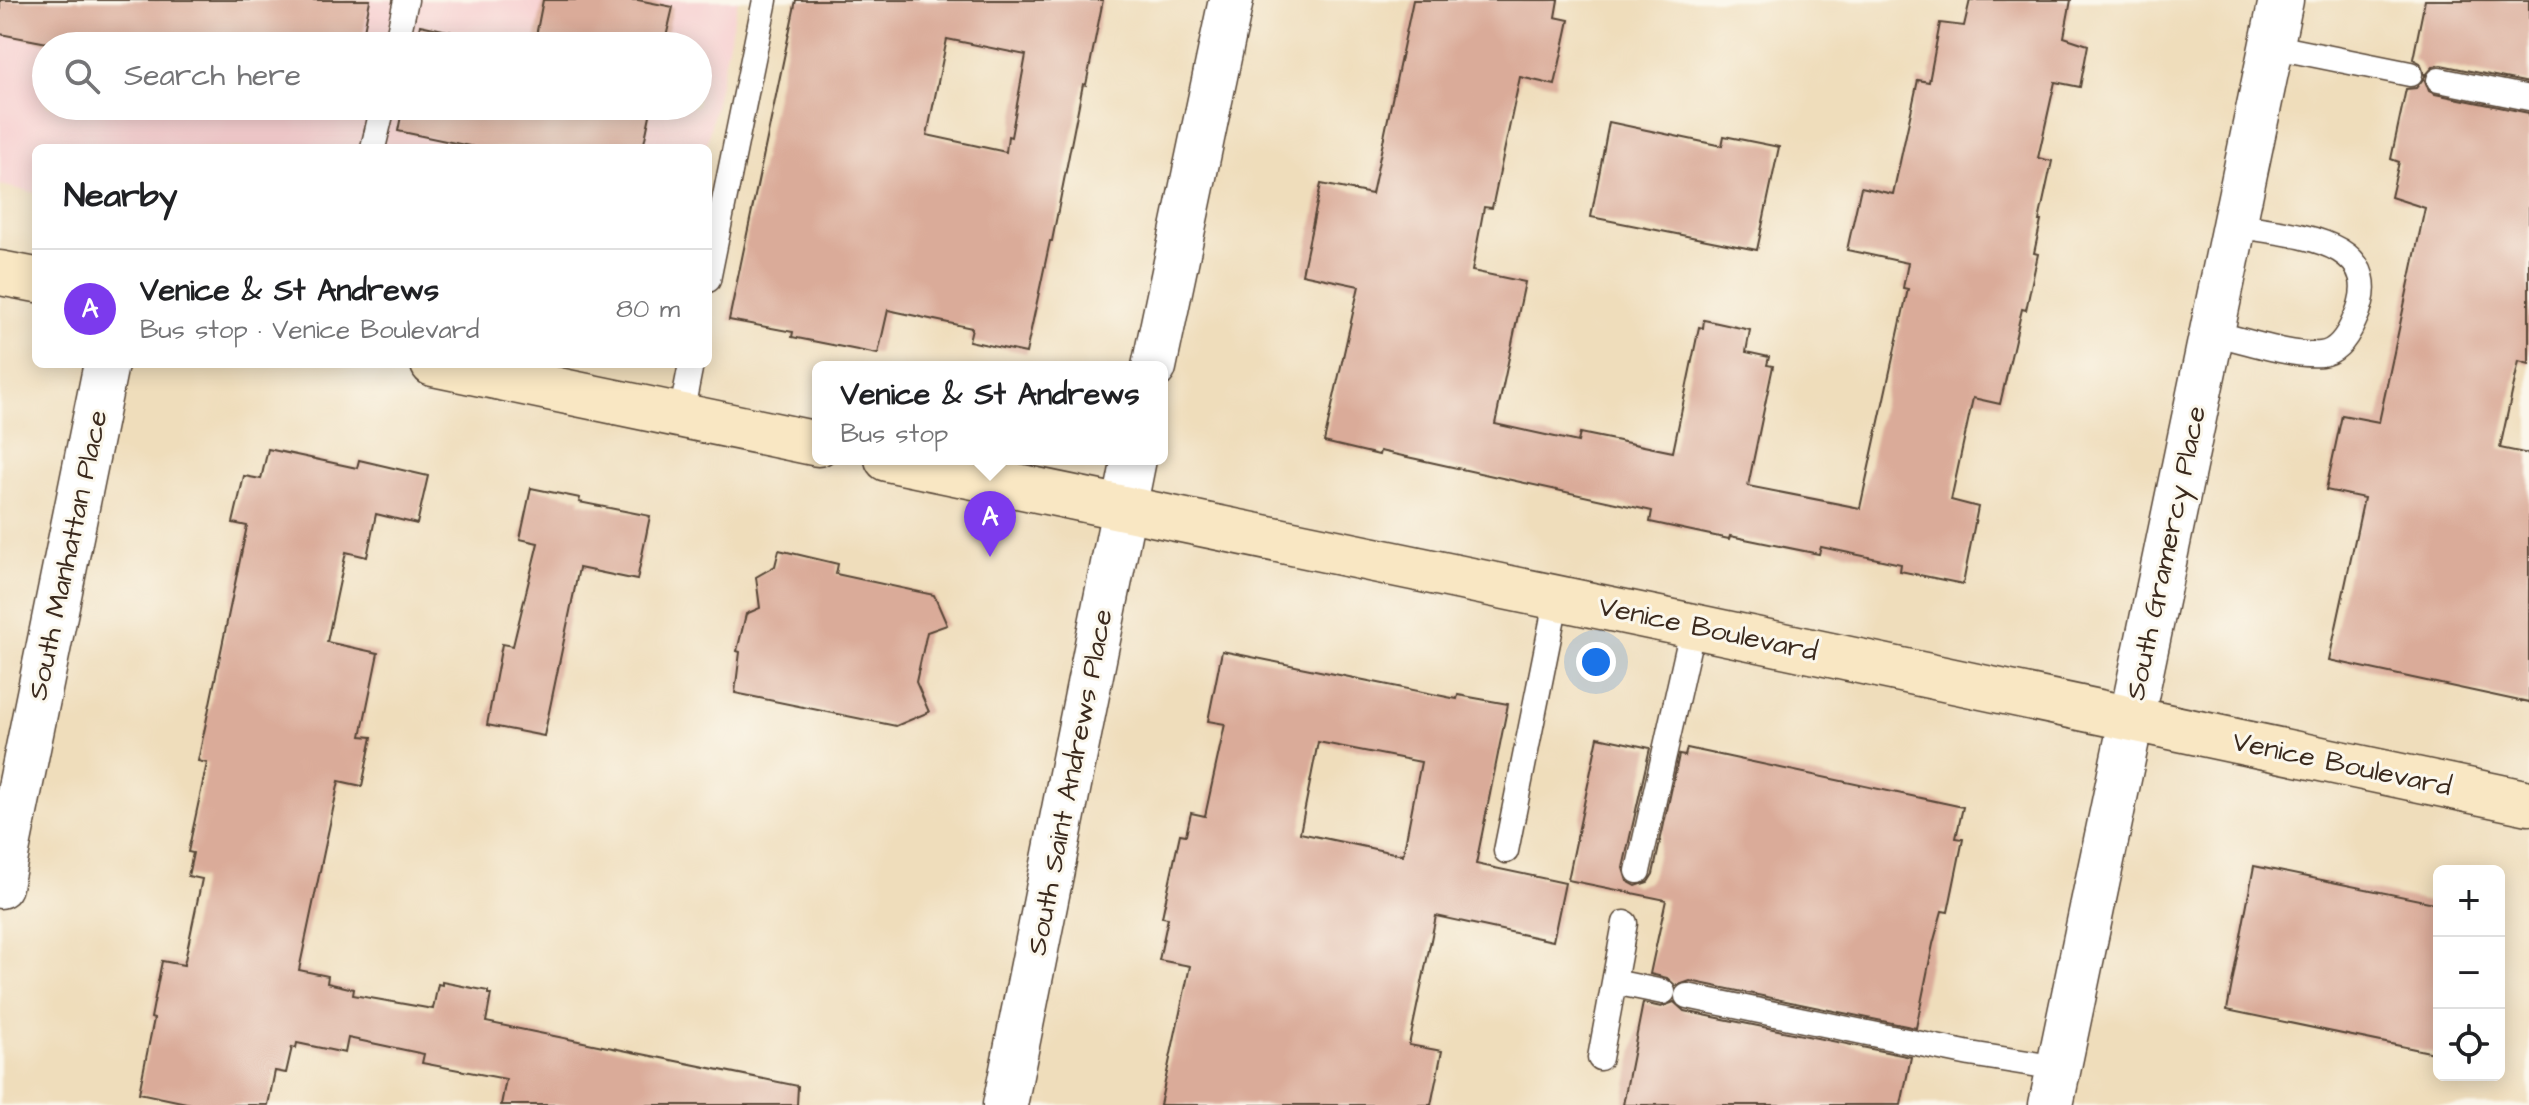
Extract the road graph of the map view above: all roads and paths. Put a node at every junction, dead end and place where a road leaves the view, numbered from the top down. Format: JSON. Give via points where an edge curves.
{"nodes":[{"id":1,"x":406,"y":0,"type":"edge"},
{"id":2,"x":765,"y":0,"type":"edge"},
{"id":3,"x":1231,"y":0,"type":"edge"},
{"id":4,"x":2279,"y":0,"type":"edge"},
{"id":5,"x":399,"y":32,"type":"edge"},
{"id":6,"x":2271,"y":46,"type":"junction"},
{"id":7,"x":2410,"y":74,"type":"dead end"},
{"id":8,"x":2439,"y":80,"type":"dead end"},
{"id":9,"x":2529,"y":98,"type":"edge"},
{"id":10,"x":380,"y":120,"type":"edge"},
{"id":11,"x":374,"y":144,"type":"edge"},
{"id":12,"x":2234,"y":225,"type":"junction"},
{"id":13,"x":712,"y":260,"type":"edge"},
{"id":14,"x":0,"y":273,"type":"edge"},
{"id":15,"x":32,"y":279,"type":"edge"},
{"id":16,"x":2212,"y":333,"type":"junction"},
{"id":17,"x":1155,"y":361,"type":"edge"},
{"id":18,"x":105,"y":368,"type":"edge"},
{"id":19,"x":452,"y":368,"type":"edge"},
{"id":20,"x":690,"y":368,"type":"edge"},
{"id":21,"x":681,"y":415,"type":"junction"},
{"id":22,"x":812,"y":443,"type":"edge"},
{"id":23,"x":915,"y":465,"type":"edge"},
{"id":24,"x":1133,"y":465,"type":"edge"},
{"id":25,"x":1124,"y":510,"type":"junction"},
{"id":26,"x":1557,"y":597,"type":"junction"},
{"id":27,"x":1693,"y":626,"type":"junction"},
{"id":28,"x":2131,"y":720,"type":"junction"},
{"id":29,"x":2529,"y":803,"type":"edge"},
{"id":30,"x":1506,"y":851,"type":"dead end"},
{"id":31,"x":1638,"y":871,"type":"dead end"},
{"id":32,"x":0,"y":886,"type":"edge"},
{"id":33,"x":1625,"y":923,"type":"dead end"},
{"id":34,"x":1614,"y":982,"type":"junction"},
{"id":35,"x":1663,"y":992,"type":"dead end"},
{"id":36,"x":1687,"y":996,"type":"dead end"},
{"id":37,"x":1600,"y":1058,"type":"dead end"},
{"id":38,"x":2055,"y":1086,"type":"edge"},
{"id":39,"x":1005,"y":1105,"type":"edge"}],
"edges":[{"from":1,"to":5,"type":"lane"},
{"from":2,"to":13,"type":"lane"},
{"from":3,"to":17,"type":"street"},
{"from":4,"to":6,"type":"street","name":"South Gramercy Place"},
{"from":6,"to":7,"type":"lane"},
{"from":6,"to":12,"type":"street","name":"South Gramercy Place"},
{"from":8,"to":9,"type":"lane"},
{"from":10,"to":11,"type":"lane"},
{"from":12,"to":16,"type":"street","name":"South Gramercy Place"},
{"from":12,"to":16,"type":"lane","via":[[2322,241],[2349,254],[2363,278],[2359,310],[2345,340],[2324,354]]},
{"from":14,"to":15,"type":"main road"},
{"from":16,"to":28,"type":"street","name":"South Gramercy Place"},
{"from":18,"to":32,"type":"street","name":"South Manhattan Place"},
{"from":19,"to":21,"type":"main road"},
{"from":20,"to":21,"type":"lane"},
{"from":21,"to":22,"type":"main road"},
{"from":23,"to":25,"type":"main road","name":"Venice Boulevard"},
{"from":24,"to":25,"type":"street","name":"South Saint Andrews Place"},
{"from":25,"to":26,"type":"main road","name":"Venice Boulevard"},
{"from":25,"to":39,"type":"street","name":"South Saint Andrews Place"},
{"from":26,"to":27,"type":"main road","name":"Venice Boulevard"},
{"from":26,"to":30,"type":"lane"},
{"from":27,"to":28,"type":"main road","name":"Venice Boulevard"},
{"from":27,"to":31,"type":"lane"},
{"from":28,"to":29,"type":"main road","name":"Venice Boulevard"},
{"from":28,"to":38,"type":"street","name":"South Gramercy Place"},
{"from":33,"to":34,"type":"lane"},
{"from":34,"to":35,"type":"lane"},
{"from":34,"to":37,"type":"lane"},
{"from":36,"to":38,"type":"lane","via":[[1970,1054]]}]}
